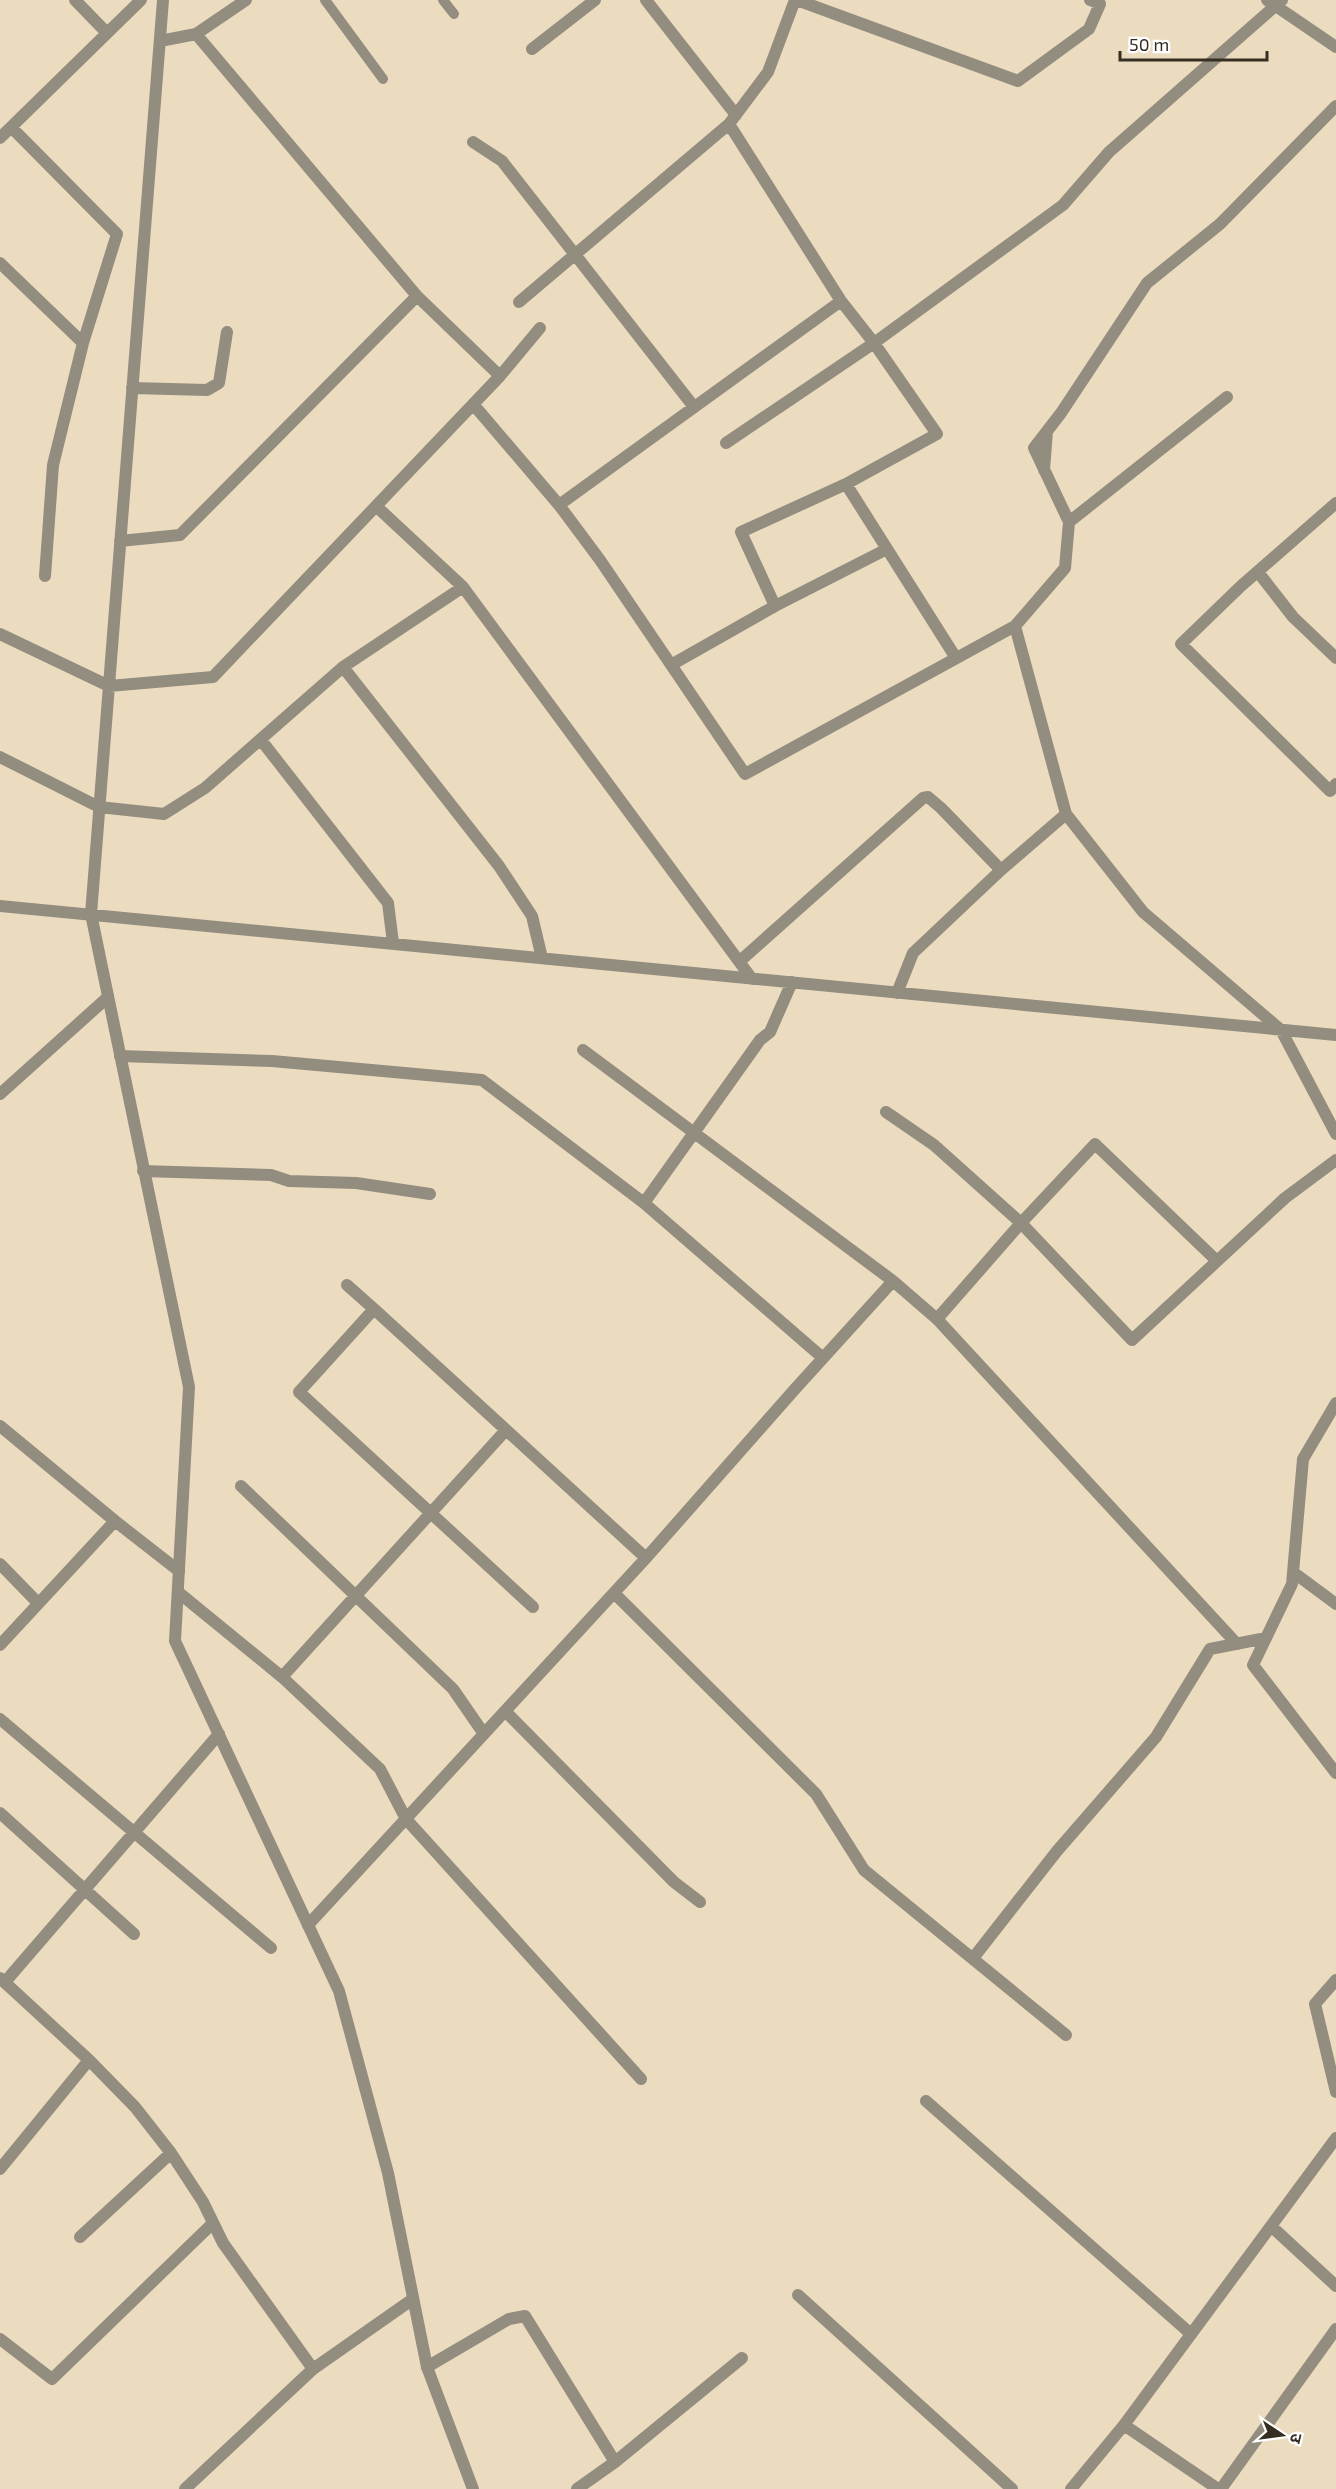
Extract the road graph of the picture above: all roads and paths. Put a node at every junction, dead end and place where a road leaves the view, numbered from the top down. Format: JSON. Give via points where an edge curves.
{"nodes":[{"id":1,"x":75,"y":0,"type":"edge"},
{"id":2,"x":141,"y":0,"type":"edge"},
{"id":3,"x":163,"y":0,"type":"edge"},
{"id":4,"x":246,"y":0,"type":"edge"},
{"id":5,"x":325,"y":0,"type":"edge"},
{"id":6,"x":443,"y":0,"type":"edge"},
{"id":7,"x":595,"y":0,"type":"edge"},
{"id":8,"x":646,"y":0,"type":"edge"},
{"id":9,"x":796,"y":0,"type":"edge"},
{"id":10,"x":1090,"y":0,"type":"edge"},
{"id":11,"x":1275,"y":2,"type":"edge"},
{"id":12,"x":454,"y":14,"type":"dead end"},
{"id":13,"x":107,"y":33,"type":"junction"},
{"id":14,"x":196,"y":34,"type":"junction"},
{"id":15,"x":160,"y":41,"type":"junction"},
{"id":16,"x":1336,"y":47,"type":"edge"},
{"id":17,"x":532,"y":49,"type":"dead end"},
{"id":18,"x":383,"y":79,"type":"dead end"},
{"id":19,"x":1336,"y":106,"type":"edge"},
{"id":20,"x":733,"y":119,"type":"junction"},
{"id":21,"x":10,"y":127,"type":"junction"},
{"id":22,"x":0,"y":138,"type":"edge"},
{"id":23,"x":473,"y":142,"type":"dead end"},
{"id":24,"x":576,"y":254,"type":"junction"},
{"id":25,"x":0,"y":263,"type":"edge"},
{"id":26,"x":417,"y":296,"type":"junction"},
{"id":27,"x":841,"y":301,"type":"junction"},
{"id":28,"x":519,"y":302,"type":"dead end"},
{"id":29,"x":540,"y":328,"type":"dead end"},
{"id":30,"x":227,"y":332,"type":"dead end"},
{"id":31,"x":82,"y":343,"type":"junction"},
{"id":32,"x":874,"y":343,"type":"junction"},
{"id":33,"x":500,"y":376,"type":"junction"},
{"id":34,"x":132,"y":388,"type":"junction"},
{"id":35,"x":1227,"y":397,"type":"dead end"},
{"id":36,"x":473,"y":405,"type":"junction"},
{"id":37,"x":694,"y":407,"type":"junction"},
{"id":38,"x":726,"y":443,"type":"dead end"},
{"id":39,"x":846,"y":484,"type":"junction"},
{"id":40,"x":1336,"y":503,"type":"edge"},
{"id":41,"x":559,"y":505,"type":"junction"},
{"id":42,"x":376,"y":506,"type":"junction"},
{"id":43,"x":1069,"y":522,"type":"junction"},
{"id":44,"x":120,"y":541,"type":"junction"},
{"id":45,"x":887,"y":549,"type":"junction"},
{"id":46,"x":1258,"y":572,"type":"junction"},
{"id":47,"x":45,"y":576,"type":"dead end"},
{"id":48,"x":463,"y":587,"type":"junction"},
{"id":49,"x":775,"y":606,"type":"junction"},
{"id":50,"x":1015,"y":626,"type":"junction"},
{"id":51,"x":0,"y":634,"type":"edge"},
{"id":52,"x":956,"y":658,"type":"junction"},
{"id":53,"x":1336,"y":658,"type":"edge"},
{"id":54,"x":671,"y":664,"type":"junction"},
{"id":55,"x":343,"y":667,"type":"junction"},
{"id":56,"x":109,"y":686,"type":"junction"},
{"id":57,"x":261,"y":740,"type":"junction"},
{"id":58,"x":0,"y":757,"type":"edge"},
{"id":59,"x":1334,"y":791,"type":"edge"},
{"id":60,"x":99,"y":807,"type":"junction"},
{"id":61,"x":1066,"y":814,"type":"junction"},
{"id":62,"x":1001,"y":870,"type":"junction"},
{"id":63,"x":0,"y":906,"type":"edge"},
{"id":64,"x":91,"y":914,"type":"junction"},
{"id":65,"x":393,"y":944,"type":"junction"},
{"id":66,"x":542,"y":958,"type":"junction"},
{"id":67,"x":740,"y":961,"type":"junction"},
{"id":68,"x":752,"y":979,"type":"junction"},
{"id":69,"x":792,"y":982,"type":"junction"},
{"id":70,"x":897,"y":993,"type":"junction"},
{"id":71,"x":108,"y":997,"type":"junction"},
{"id":72,"x":1281,"y":1030,"type":"junction"},
{"id":73,"x":1336,"y":1035,"type":"edge"},
{"id":74,"x":583,"y":1050,"type":"dead end"},
{"id":75,"x":120,"y":1056,"type":"junction"},
{"id":76,"x":0,"y":1094,"type":"edge"},
{"id":77,"x":886,"y":1112,"type":"dead end"},
{"id":78,"x":695,"y":1133,"type":"junction"},
{"id":79,"x":1336,"y":1134,"type":"edge"},
{"id":80,"x":1336,"y":1160,"type":"edge"},
{"id":81,"x":144,"y":1171,"type":"junction"},
{"id":82,"x":430,"y":1194,"type":"dead end"},
{"id":83,"x":644,"y":1203,"type":"junction"},
{"id":84,"x":1021,"y":1223,"type":"junction"},
{"id":85,"x":1217,"y":1261,"type":"junction"},
{"id":86,"x":894,"y":1281,"type":"junction"},
{"id":87,"x":347,"y":1285,"type":"dead end"},
{"id":88,"x":374,"y":1309,"type":"junction"},
{"id":89,"x":937,"y":1319,"type":"junction"},
{"id":90,"x":823,"y":1358,"type":"junction"},
{"id":91,"x":1336,"y":1403,"type":"edge"},
{"id":92,"x":0,"y":1426,"type":"edge"},
{"id":93,"x":506,"y":1430,"type":"junction"},
{"id":94,"x":241,"y":1486,"type":"dead end"},
{"id":95,"x":432,"y":1512,"type":"junction"},
{"id":96,"x":115,"y":1521,"type":"junction"},
{"id":97,"x":646,"y":1558,"type":"junction"},
{"id":98,"x":0,"y":1564,"type":"edge"},
{"id":99,"x":179,"y":1571,"type":"junction"},
{"id":100,"x":1293,"y":1572,"type":"junction"},
{"id":101,"x":178,"y":1592,"type":"junction"},
{"id":102,"x":614,"y":1593,"type":"junction"},
{"id":103,"x":357,"y":1597,"type":"junction"},
{"id":104,"x":38,"y":1603,"type":"junction"},
{"id":105,"x":1336,"y":1604,"type":"edge"},
{"id":106,"x":533,"y":1608,"type":"dead end"},
{"id":107,"x":1266,"y":1638,"type":"junction"},
{"id":108,"x":1237,"y":1644,"type":"junction"},
{"id":109,"x":0,"y":1645,"type":"edge"},
{"id":110,"x":282,"y":1677,"type":"junction"},
{"id":111,"x":505,"y":1711,"type":"junction"},
{"id":112,"x":0,"y":1719,"type":"edge"},
{"id":113,"x":219,"y":1734,"type":"junction"},
{"id":114,"x":484,"y":1734,"type":"junction"},
{"id":115,"x":1336,"y":1773,"type":"edge"},
{"id":116,"x":0,"y":1813,"type":"edge"},
{"id":117,"x":406,"y":1819,"type":"junction"},
{"id":118,"x":133,"y":1832,"type":"junction"},
{"id":119,"x":85,"y":1889,"type":"junction"},
{"id":120,"x":700,"y":1902,"type":"dead end"},
{"id":121,"x":308,"y":1925,"type":"junction"},
{"id":122,"x":134,"y":1934,"type":"dead end"},
{"id":123,"x":271,"y":1948,"type":"dead end"},
{"id":124,"x":974,"y":1958,"type":"junction"},
{"id":125,"x":2,"y":1980,"type":"edge"},
{"id":126,"x":1336,"y":1980,"type":"edge"},
{"id":127,"x":1066,"y":2035,"type":"dead end"},
{"id":128,"x":89,"y":2060,"type":"junction"},
{"id":129,"x":642,"y":2079,"type":"dead end"},
{"id":130,"x":1336,"y":2092,"type":"edge"},
{"id":131,"x":926,"y":2101,"type":"dead end"},
{"id":132,"x":1336,"y":2138,"type":"edge"},
{"id":133,"x":171,"y":2153,"type":"junction"},
{"id":134,"x":0,"y":2169,"type":"edge"},
{"id":135,"x":213,"y":2223,"type":"junction"},
{"id":136,"x":1271,"y":2226,"type":"junction"},
{"id":137,"x":80,"y":2237,"type":"dead end"},
{"id":138,"x":1336,"y":2286,"type":"edge"},
{"id":139,"x":798,"y":2295,"type":"dead end"},
{"id":140,"x":413,"y":2299,"type":"junction"},
{"id":141,"x":1336,"y":2329,"type":"edge"},
{"id":142,"x":1191,"y":2334,"type":"junction"},
{"id":143,"x":0,"y":2339,"type":"edge"},
{"id":144,"x":742,"y":2358,"type":"dead end"},
{"id":145,"x":427,"y":2367,"type":"junction"},
{"id":146,"x":313,"y":2369,"type":"junction"},
{"id":147,"x":1124,"y":2425,"type":"junction"},
{"id":148,"x":615,"y":2462,"type":"junction"},
{"id":149,"x":185,"y":2489,"type":"edge"},
{"id":150,"x":473,"y":2489,"type":"edge"},
{"id":151,"x":577,"y":2489,"type":"edge"},
{"id":152,"x":1012,"y":2489,"type":"edge"},
{"id":153,"x":1071,"y":2489,"type":"edge"},
{"id":154,"x":1220,"y":2489,"type":"edge"}],
"edges":[{"from":1,"to":13,"type":"street"},
{"from":2,"to":13,"type":"street"},
{"from":3,"to":15,"type":"street"},
{"from":4,"to":14,"type":"street"},
{"from":5,"to":18,"type":"lane"},
{"from":6,"to":12,"type":"lane"},
{"from":7,"to":17,"type":"street"},
{"from":8,"to":20,"type":"street"},
{"from":9,"to":10,"type":"street","via":[[1018,81],[1089,29],[1100,4]]},
{"from":9,"to":20,"type":"street","via":[[768,72]]},
{"from":11,"to":16,"type":"street"},
{"from":11,"to":32,"type":"street","via":[[1109,152],[1063,205]]},
{"from":13,"to":21,"type":"street"},
{"from":14,"to":15,"type":"street"},
{"from":14,"to":26,"type":"street"},
{"from":15,"to":34,"type":"street"},
{"from":19,"to":43,"type":"street","via":[[1220,224],[1147,283],[1034,448]]},
{"from":20,"to":24,"type":"street"},
{"from":20,"to":27,"type":"street"},
{"from":21,"to":22,"type":"street"},
{"from":21,"to":31,"type":"street","via":[[117,234]]},
{"from":23,"to":24,"type":"street","via":[[502,161]]},
{"from":24,"to":28,"type":"street"},
{"from":24,"to":37,"type":"street"},
{"from":25,"to":31,"type":"street"},
{"from":26,"to":33,"type":"street"},
{"from":26,"to":44,"type":"street","via":[[180,535]]},
{"from":27,"to":32,"type":"street"},
{"from":27,"to":37,"type":"street"},
{"from":29,"to":33,"type":"street"},
{"from":30,"to":34,"type":"street","via":[[219,383],[207,390]]},
{"from":31,"to":47,"type":"street","via":[[53,465]]},
{"from":32,"to":38,"type":"street"},
{"from":32,"to":39,"type":"street","via":[[937,434]]},
{"from":33,"to":36,"type":"street"},
{"from":34,"to":44,"type":"street"},
{"from":35,"to":43,"type":"street"},
{"from":36,"to":41,"type":"street"},
{"from":36,"to":42,"type":"street"},
{"from":37,"to":41,"type":"street"},
{"from":39,"to":45,"type":"street"},
{"from":39,"to":49,"type":"street","via":[[741,532]]},
{"from":40,"to":46,"type":"street"},
{"from":41,"to":54,"type":"street"},
{"from":42,"to":48,"type":"street"},
{"from":42,"to":56,"type":"street","via":[[213,677]]},
{"from":43,"to":50,"type":"street","via":[[1065,568]]},
{"from":44,"to":56,"type":"street"},
{"from":45,"to":49,"type":"street"},
{"from":45,"to":52,"type":"street"},
{"from":46,"to":53,"type":"street","via":[[1293,617]]},
{"from":46,"to":59,"type":"street","via":[[1181,644]]},
{"from":48,"to":55,"type":"street"},
{"from":48,"to":67,"type":"street"},
{"from":49,"to":54,"type":"street"},
{"from":50,"to":52,"type":"street"},
{"from":50,"to":61,"type":"street"},
{"from":51,"to":56,"type":"street"},
{"from":52,"to":54,"type":"street","via":[[745,774]]},
{"from":55,"to":57,"type":"street"},
{"from":55,"to":66,"type":"street","via":[[499,866],[532,916]]},
{"from":56,"to":60,"type":"street"},
{"from":57,"to":60,"type":"street","via":[[205,788],[164,814]]},
{"from":57,"to":65,"type":"street","via":[[388,903]]},
{"from":58,"to":60,"type":"street"},
{"from":60,"to":64,"type":"street"},
{"from":61,"to":62,"type":"street"},
{"from":61,"to":72,"type":"street","via":[[1143,912]]},
{"from":62,"to":67,"type":"street","via":[[941,808],[928,797],[923,798]]},
{"from":62,"to":70,"type":"street","via":[[913,953]]},
{"from":63,"to":64,"type":"street"},
{"from":64,"to":65,"type":"street"},
{"from":64,"to":71,"type":"street"},
{"from":65,"to":66,"type":"street"},
{"from":66,"to":68,"type":"street"},
{"from":67,"to":68,"type":"street"},
{"from":68,"to":69,"type":"street"},
{"from":69,"to":70,"type":"street"},
{"from":69,"to":78,"type":"street","via":[[770,1032],[760,1040]]},
{"from":70,"to":72,"type":"street"},
{"from":71,"to":75,"type":"street"},
{"from":71,"to":76,"type":"street"},
{"from":72,"to":73,"type":"street"},
{"from":72,"to":79,"type":"street"},
{"from":74,"to":78,"type":"street"},
{"from":75,"to":81,"type":"street"},
{"from":75,"to":83,"type":"street","via":[[272,1060],[482,1080]]},
{"from":77,"to":84,"type":"street","via":[[934,1144]]},
{"from":78,"to":83,"type":"street"},
{"from":78,"to":86,"type":"street"},
{"from":80,"to":85,"type":"street","via":[[1285,1198]]},
{"from":81,"to":82,"type":"street","via":[[271,1174],[289,1180],[356,1183]]},
{"from":81,"to":99,"type":"street","via":[[189,1387]]},
{"from":83,"to":90,"type":"street"},
{"from":84,"to":85,"type":"street","via":[[1095,1144]]},
{"from":84,"to":85,"type":"street","via":[[1132,1340]]},
{"from":84,"to":89,"type":"street"},
{"from":86,"to":89,"type":"street"},
{"from":86,"to":90,"type":"street"},
{"from":87,"to":88,"type":"street"},
{"from":88,"to":93,"type":"street"},
{"from":88,"to":95,"type":"street","via":[[299,1392]]},
{"from":89,"to":108,"type":"street"},
{"from":90,"to":97,"type":"street"},
{"from":91,"to":100,"type":"street","via":[[1304,1459]]},
{"from":92,"to":96,"type":"street"},
{"from":93,"to":95,"type":"street"},
{"from":93,"to":97,"type":"street"},
{"from":94,"to":103,"type":"street"},
{"from":95,"to":103,"type":"street"},
{"from":95,"to":106,"type":"street"},
{"from":96,"to":99,"type":"street"},
{"from":96,"to":104,"type":"street"},
{"from":97,"to":102,"type":"street"},
{"from":98,"to":104,"type":"street"},
{"from":99,"to":101,"type":"street"},
{"from":100,"to":105,"type":"street"},
{"from":100,"to":107,"type":"street","via":[[1292,1584]]},
{"from":101,"to":110,"type":"street"},
{"from":101,"to":113,"type":"street","via":[[175,1641]]},
{"from":102,"to":111,"type":"street"},
{"from":102,"to":124,"type":"street","via":[[816,1794],[864,1870]]},
{"from":103,"to":110,"type":"street"},
{"from":103,"to":114,"type":"street","via":[[453,1689]]},
{"from":104,"to":109,"type":"street"},
{"from":107,"to":108,"type":"street"},
{"from":107,"to":115,"type":"street","via":[[1253,1665]]},
{"from":108,"to":124,"type":"street","via":[[1210,1649],[1156,1737],[1058,1851]]},
{"from":110,"to":117,"type":"street","via":[[380,1769]]},
{"from":111,"to":114,"type":"street"},
{"from":111,"to":120,"type":"street","via":[[674,1882]]},
{"from":112,"to":118,"type":"street"},
{"from":113,"to":118,"type":"street"},
{"from":113,"to":121,"type":"street"},
{"from":114,"to":117,"type":"street"},
{"from":116,"to":119,"type":"street"},
{"from":117,"to":121,"type":"street"},
{"from":117,"to":129,"type":"street"},
{"from":118,"to":119,"type":"street"},
{"from":118,"to":123,"type":"street"},
{"from":119,"to":122,"type":"street"},
{"from":119,"to":125,"type":"street"},
{"from":121,"to":140,"type":"street","via":[[339,1991],[388,2173]]},
{"from":124,"to":127,"type":"street"},
{"from":125,"to":128,"type":"street"},
{"from":126,"to":130,"type":"street","via":[[1315,2004]]},
{"from":128,"to":133,"type":"street","via":[[135,2107]]},
{"from":128,"to":134,"type":"street"},
{"from":131,"to":142,"type":"street"},
{"from":132,"to":136,"type":"street"},
{"from":133,"to":135,"type":"street"},
{"from":133,"to":137,"type":"street"},
{"from":135,"to":143,"type":"street","via":[[52,2379]]},
{"from":135,"to":146,"type":"street","via":[[223,2243]]},
{"from":136,"to":138,"type":"street"},
{"from":136,"to":142,"type":"street"},
{"from":139,"to":152,"type":"street"},
{"from":140,"to":145,"type":"street"},
{"from":140,"to":146,"type":"street"},
{"from":141,"to":154,"type":"street"},
{"from":142,"to":147,"type":"street"},
{"from":144,"to":148,"type":"street"},
{"from":145,"to":148,"type":"street","via":[[509,2319],[525,2316]]},
{"from":145,"to":150,"type":"street"},
{"from":146,"to":149,"type":"street"},
{"from":147,"to":153,"type":"street"},
{"from":147,"to":154,"type":"street"},
{"from":148,"to":151,"type":"street"}]}
